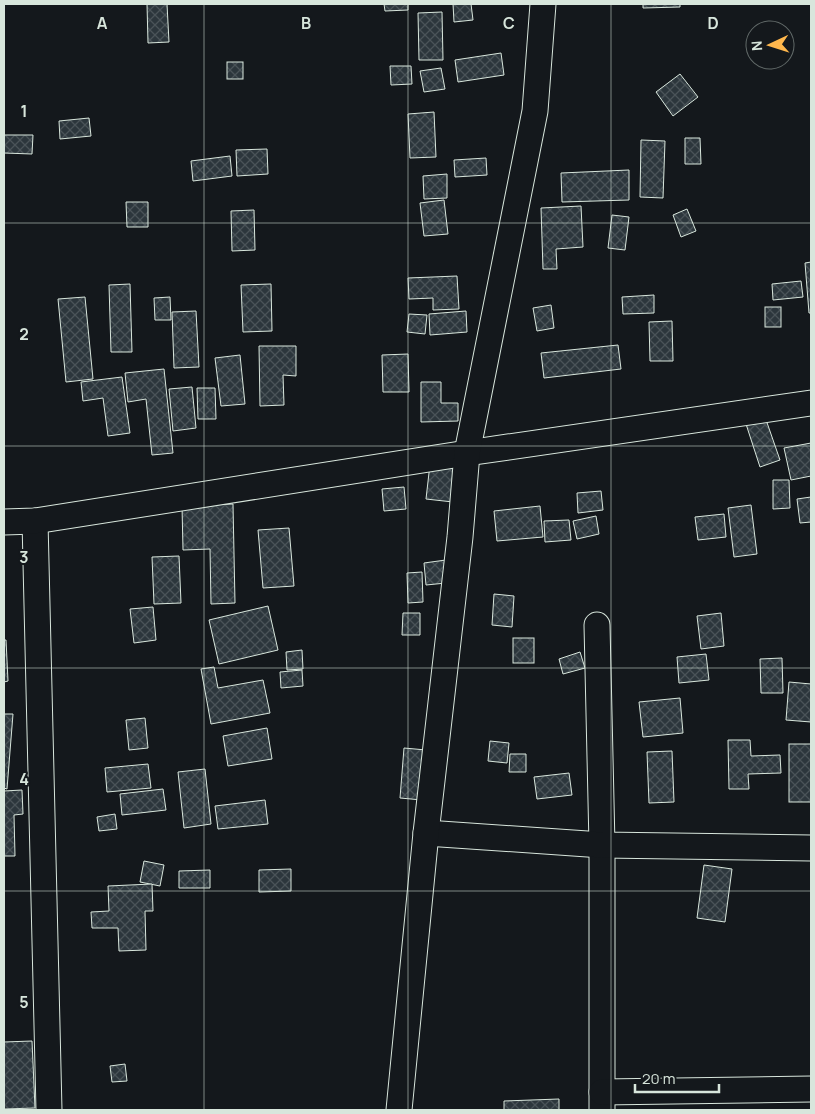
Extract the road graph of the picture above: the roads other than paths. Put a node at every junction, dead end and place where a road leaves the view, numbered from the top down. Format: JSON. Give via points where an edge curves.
{"nodes":[{"id":1,"x":543,"y":4,"type":"edge"},
{"id":2,"x":811,"y":403,"type":"edge"},
{"id":3,"x":468,"y":453,"type":"junction"},
{"id":4,"x":35,"y":521,"type":"junction"},
{"id":5,"x":4,"y":522,"type":"edge"},
{"id":6,"x":597,"y":625,"type":"dead end"},
{"id":7,"x":426,"y":833,"type":"junction"},
{"id":8,"x":602,"y":845,"type":"junction"},
{"id":9,"x":811,"y":848,"type":"edge"},
{"id":10,"x":811,"y":1089,"type":"edge"},
{"id":11,"x":602,"y":1101,"type":"edge"},
{"id":12,"x":49,"y":1110,"type":"edge"},
{"id":13,"x":400,"y":1110,"type":"edge"}],
"edges":[{"from":1,"to":3,"type":"street","via":[[535,112]]},
{"from":2,"to":3,"type":"street"},
{"from":3,"to":4,"type":"street"},
{"from":3,"to":7,"type":"street"},
{"from":4,"to":5,"type":"street"},
{"from":4,"to":12,"type":"street"},
{"from":6,"to":8,"type":"street"},
{"from":7,"to":8,"type":"street"},
{"from":7,"to":13,"type":"street"},
{"from":8,"to":9,"type":"street"},
{"from":8,"to":11,"type":"street"},
{"from":10,"to":11,"type":"street"}]}
